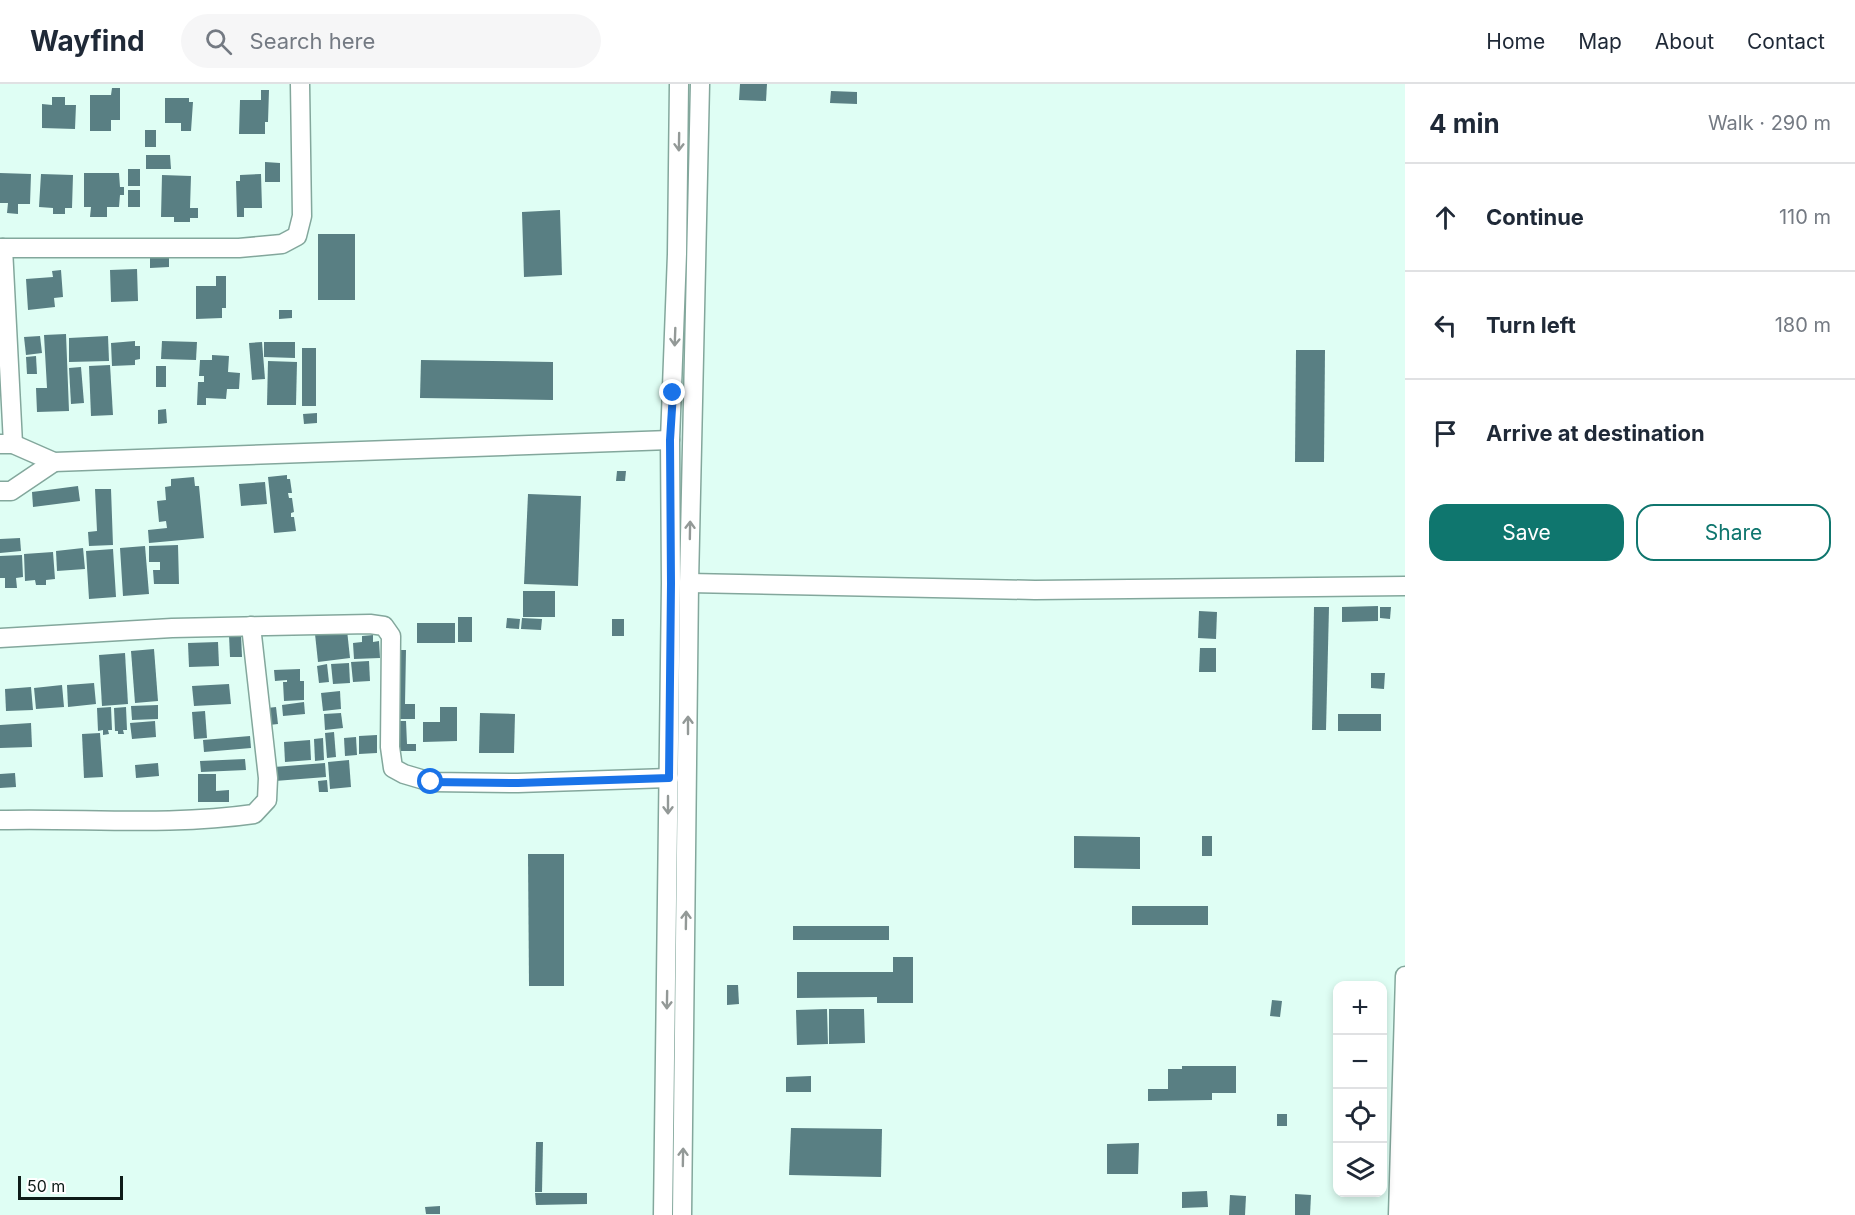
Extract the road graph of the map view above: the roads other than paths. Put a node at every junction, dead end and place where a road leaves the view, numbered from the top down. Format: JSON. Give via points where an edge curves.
{"nodes":[{"id":1,"x":300,"y":84,"type":"edge"},
{"id":2,"x":680,"y":84,"type":"edge"},
{"id":3,"x":700,"y":84,"type":"edge"},
{"id":4,"x":2,"y":248,"type":"edge"},
{"id":5,"x":670,"y":440,"type":"junction"},
{"id":6,"x":6,"y":444,"type":"edge"},
{"id":7,"x":54,"y":462,"type":"junction"},
{"id":8,"x":0,"y":491,"type":"edge"},
{"id":9,"x":689,"y":583,"type":"junction"},
{"id":10,"x":1405,"y":586,"type":"edge"},
{"id":11,"x":251,"y":626,"type":"junction"},
{"id":12,"x":0,"y":638,"type":"edge"},
{"id":13,"x":669,"y":778,"type":"junction"},
{"id":14,"x":0,"y":820,"type":"edge"},
{"id":15,"x":1405,"y":976,"type":"edge"},
{"id":16,"x":663,"y":1215,"type":"edge"},
{"id":17,"x":682,"y":1215,"type":"edge"},
{"id":18,"x":1398,"y":1215,"type":"edge"}],
"edges":[{"from":1,"to":4,"type":"street","via":[[302,216],[297,236],[282,244],[239,248]]},
{"from":2,"to":5,"type":"street","one_way":true},
{"from":9,"to":3,"type":"street","one_way":true},
{"from":4,"to":6,"type":"street"},
{"from":5,"to":7,"type":"street"},
{"from":5,"to":13,"type":"street"},
{"from":6,"to":7,"type":"street"},
{"from":7,"to":8,"type":"street","via":[[11,491]]},
{"from":9,"to":10,"type":"street","via":[[1035,590]]},
{"from":17,"to":9,"type":"street","one_way":true},
{"from":11,"to":12,"type":"street"},
{"from":11,"to":13,"type":"street","via":[[384,626],[391,636],[390,747],[393,768],[404,774],[431,782],[485,783]]},
{"from":11,"to":14,"type":"street","via":[[268,778],[267,800],[254,814],[138,820]]},
{"from":13,"to":16,"type":"street","one_way":true},
{"from":15,"to":18,"type":"street"}]}
